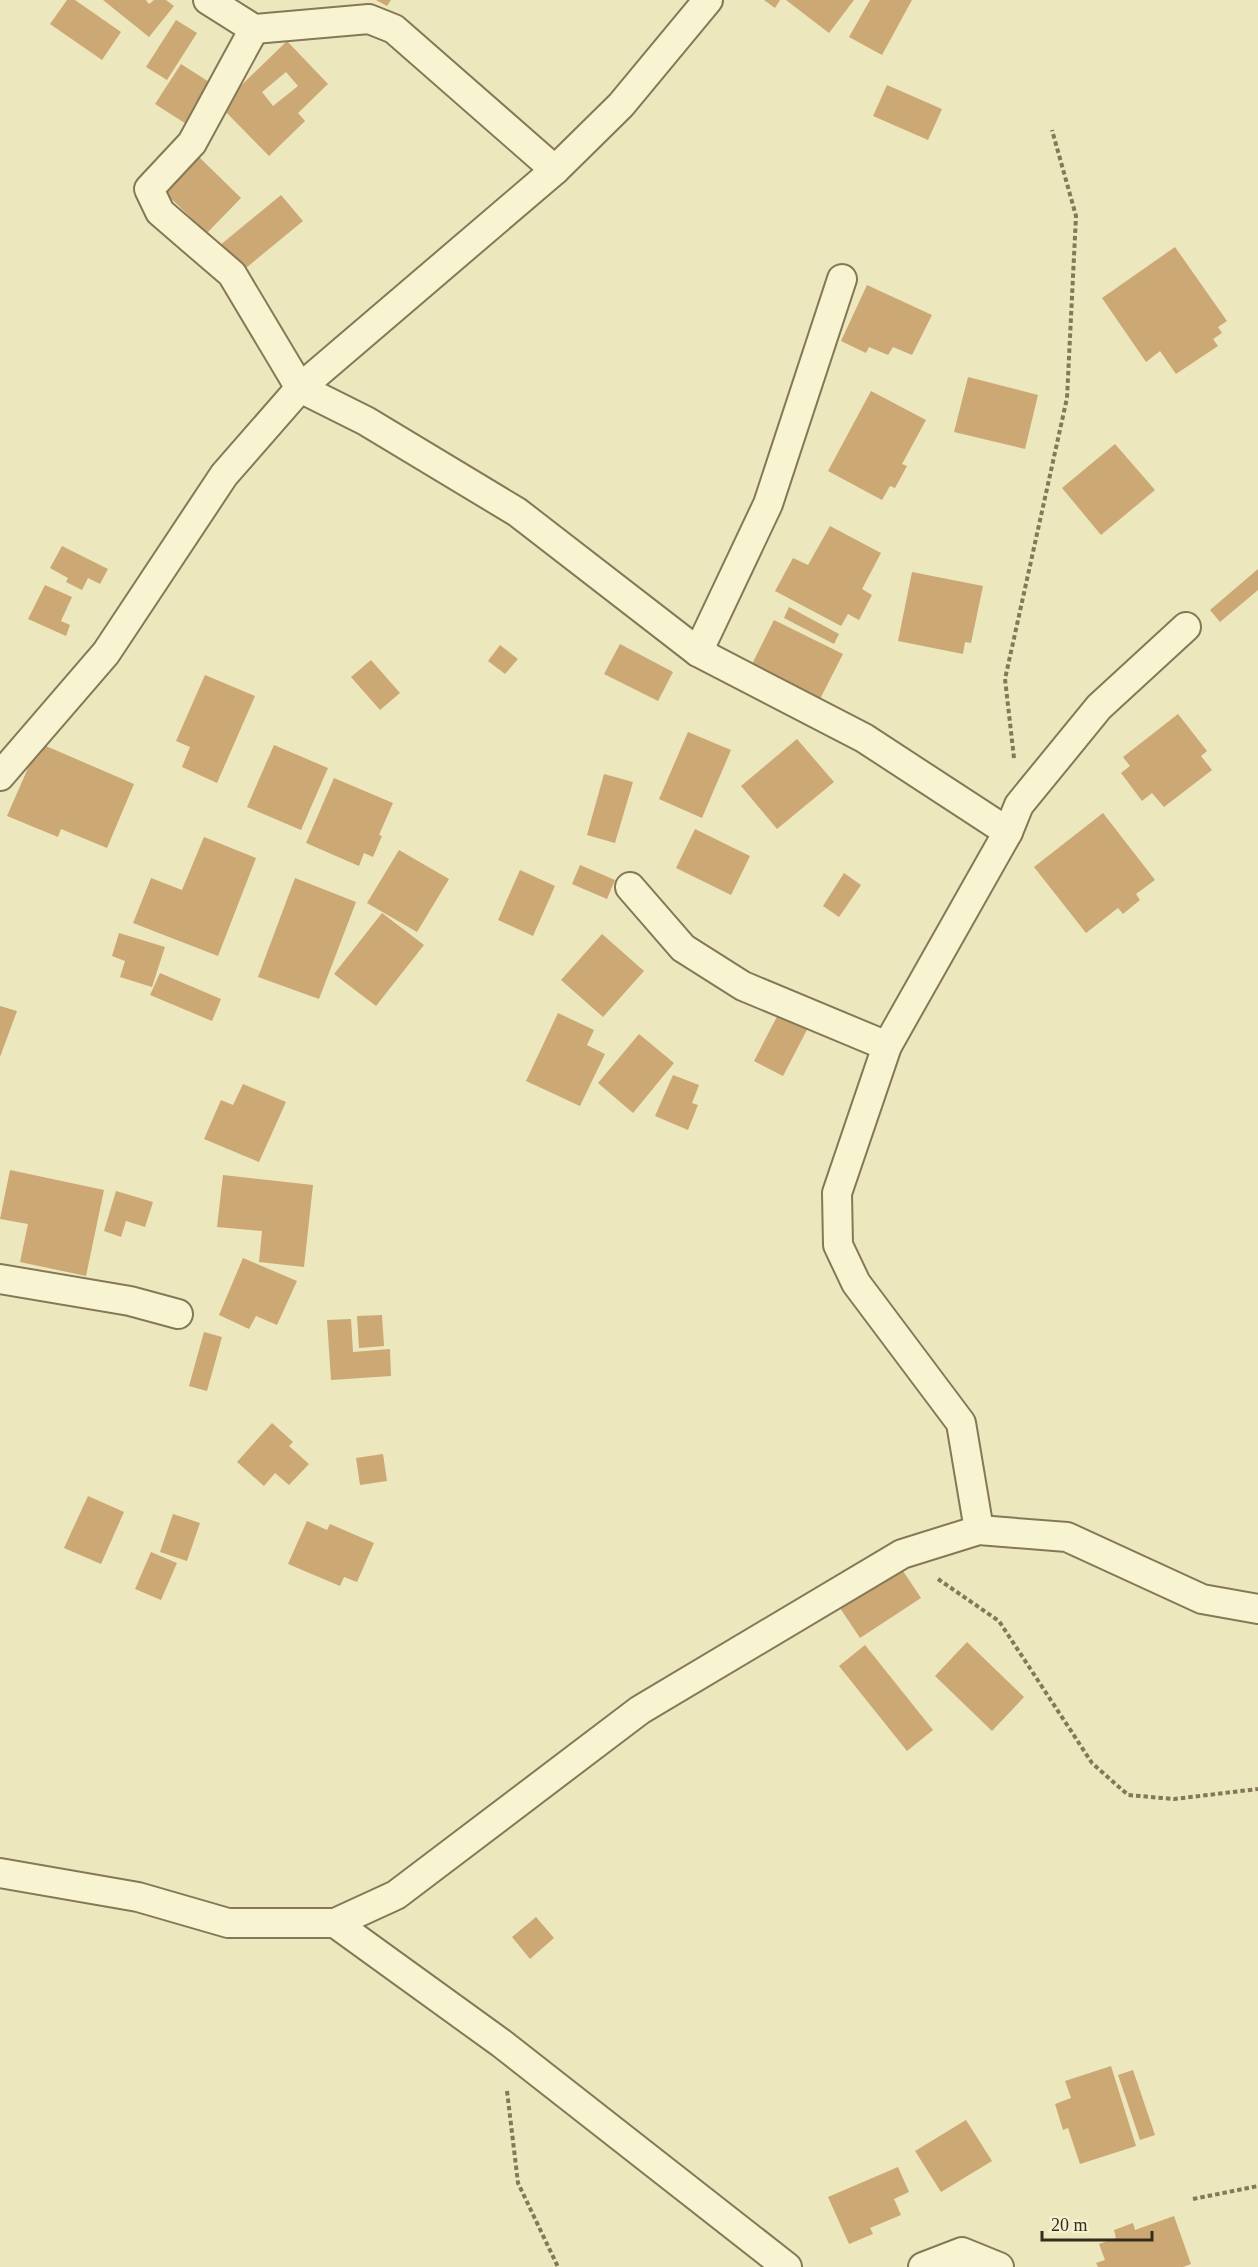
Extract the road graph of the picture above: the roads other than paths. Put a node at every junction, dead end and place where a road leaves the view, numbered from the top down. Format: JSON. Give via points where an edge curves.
{"nodes":[{"id":1,"x":208,"y":0,"type":"edge"},
{"id":2,"x":708,"y":0,"type":"edge"},
{"id":3,"x":254,"y":29,"type":"junction"},
{"id":4,"x":555,"y":170,"type":"junction"},
{"id":5,"x":842,"y":279,"type":"dead end"},
{"id":6,"x":300,"y":388,"type":"junction"},
{"id":7,"x":1186,"y":627,"type":"dead end"},
{"id":8,"x":698,"y":652,"type":"junction"},
{"id":9,"x":0,"y":776,"type":"edge"},
{"id":10,"x":1008,"y":832,"type":"junction"},
{"id":11,"x":630,"y":887,"type":"dead end"},
{"id":12,"x":887,"y":1046,"type":"junction"},
{"id":13,"x":0,"y":1279,"type":"edge"},
{"id":14,"x":178,"y":1314,"type":"dead end"},
{"id":15,"x":979,"y":1530,"type":"junction"},
{"id":16,"x":1258,"y":1609,"type":"edge"},
{"id":17,"x":0,"y":1873,"type":"edge"},
{"id":18,"x":335,"y":1923,"type":"junction"},
{"id":19,"x":787,"y":2267,"type":"edge"},
{"id":20,"x":923,"y":2267,"type":"edge"},
{"id":21,"x":999,"y":2267,"type":"edge"}],
"edges":[{"from":1,"to":3,"type":"street"},
{"from":2,"to":4,"type":"street","via":[[621,105]]},
{"from":3,"to":4,"type":"street","via":[[369,19],[394,29]]},
{"from":3,"to":6,"type":"street","via":[[192,143],[148,189],[160,212],[231,274]]},
{"from":4,"to":6,"type":"street"},
{"from":5,"to":8,"type":"street","via":[[768,504]]},
{"from":6,"to":8,"type":"street","via":[[366,421],[517,512]]},
{"from":6,"to":9,"type":"street","via":[[224,475],[106,653]]},
{"from":7,"to":10,"type":"street","via":[[1099,707],[1019,805]]},
{"from":8,"to":10,"type":"street","via":[[864,738]]},
{"from":10,"to":12,"type":"street"},
{"from":11,"to":12,"type":"street","via":[[683,948],[743,986]]},
{"from":12,"to":15,"type":"street","via":[[837,1193],[838,1245],[856,1283],[961,1423]]},
{"from":13,"to":14,"type":"street","via":[[130,1301]]},
{"from":15,"to":16,"type":"street","via":[[1067,1537],[1202,1599]]},
{"from":15,"to":18,"type":"street","via":[[902,1554],[640,1710],[396,1894]]},
{"from":17,"to":18,"type":"street","via":[[138,1897],[228,1923]]},
{"from":18,"to":19,"type":"street","via":[[501,2043]]},
{"from":20,"to":21,"type":"street","via":[[962,2252]]}]}
